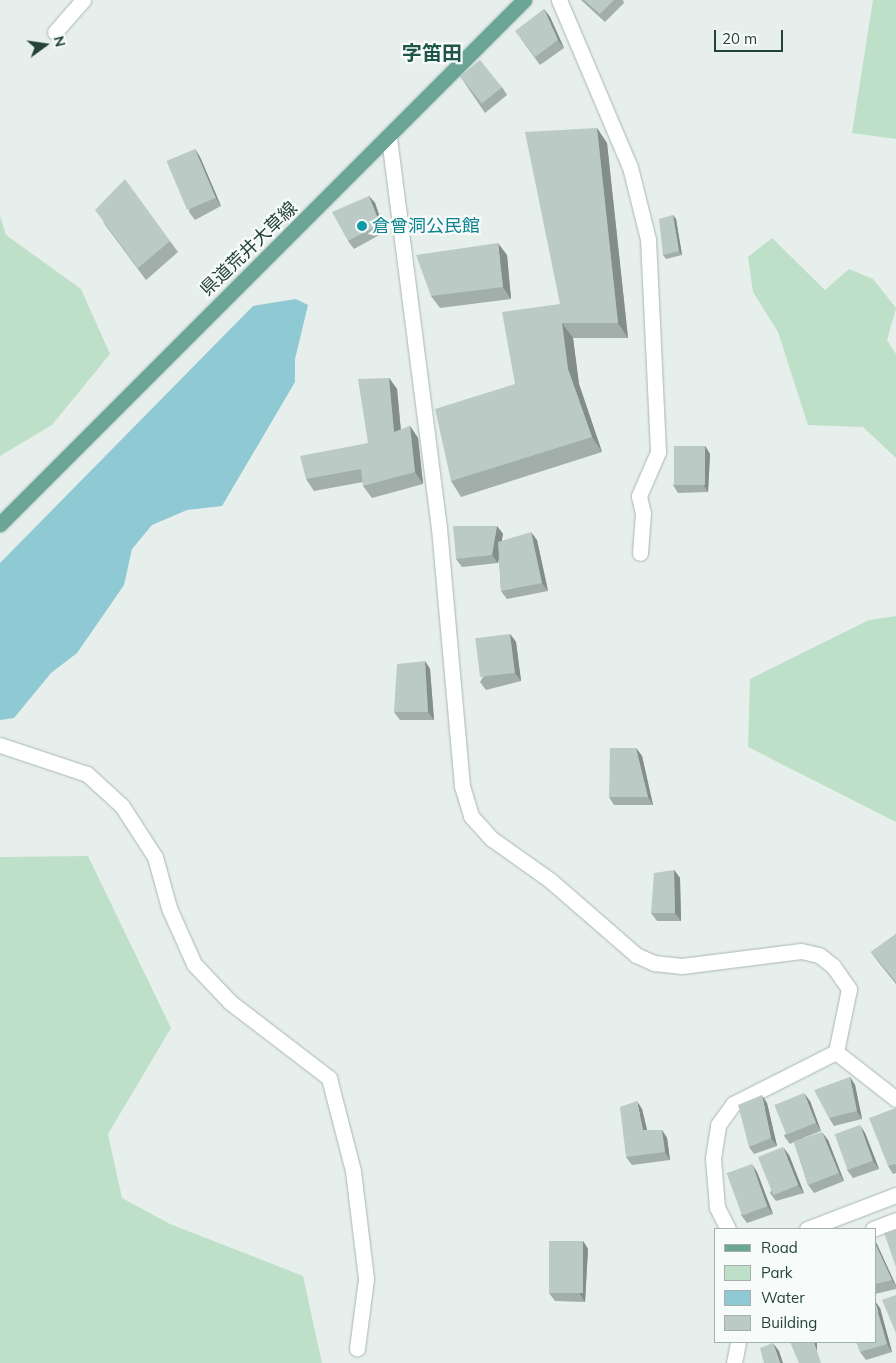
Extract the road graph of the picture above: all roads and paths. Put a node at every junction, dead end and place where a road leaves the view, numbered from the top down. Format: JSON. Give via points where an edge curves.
{"nodes":[{"id":1,"x":83,"y":0,"type":"edge"},
{"id":2,"x":524,"y":0,"type":"edge"},
{"id":3,"x":559,"y":0,"type":"edge"},
{"id":4,"x":55,"y":32,"type":"dead end"},
{"id":5,"x":389,"y":138,"type":"junction"},
{"id":6,"x":0,"y":524,"type":"edge"},
{"id":7,"x":640,"y":553,"type":"dead end"},
{"id":8,"x":0,"y":745,"type":"edge"},
{"id":9,"x":836,"y":1052,"type":"junction"},
{"id":10,"x":896,"y":1099,"type":"edge"},
{"id":11,"x":896,"y":1195,"type":"edge"},
{"id":12,"x":896,"y":1220,"type":"edge"},
{"id":13,"x":728,"y":1228,"type":"edge"},
{"id":14,"x":810,"y":1228,"type":"edge"},
{"id":15,"x":876,"y":1228,"type":"edge"},
{"id":16,"x":738,"y":1343,"type":"edge"},
{"id":17,"x":357,"y":1348,"type":"dead end"},
{"id":18,"x":734,"y":1363,"type":"edge"}],
"edges":[{"from":1,"to":4,"type":"street"},
{"from":2,"to":5,"type":"main road","name":"県道荒井大草線"},
{"from":3,"to":7,"type":"street","via":[[630,167],[648,239],[658,443],[639,496],[644,513]]},
{"from":5,"to":6,"type":"main road","name":"県道荒井大草線"},
{"from":5,"to":9,"type":"street","via":[[439,528],[462,786],[471,816],[492,839],[551,881],[636,955],[654,963],[682,966],[802,951],[819,955],[833,966],[849,989]]},
{"from":8,"to":17,"type":"street","via":[[87,774],[122,806],[156,857],[172,917],[194,964],[230,1002],[329,1078],[353,1171],[366,1270]]},
{"from":9,"to":10,"type":"street"},
{"from":9,"to":13,"type":"street","via":[[733,1104],[718,1125],[713,1158],[717,1207]]},
{"from":11,"to":14,"type":"street"},
{"from":12,"to":15,"type":"street"},
{"from":16,"to":18,"type":"street"}]}
